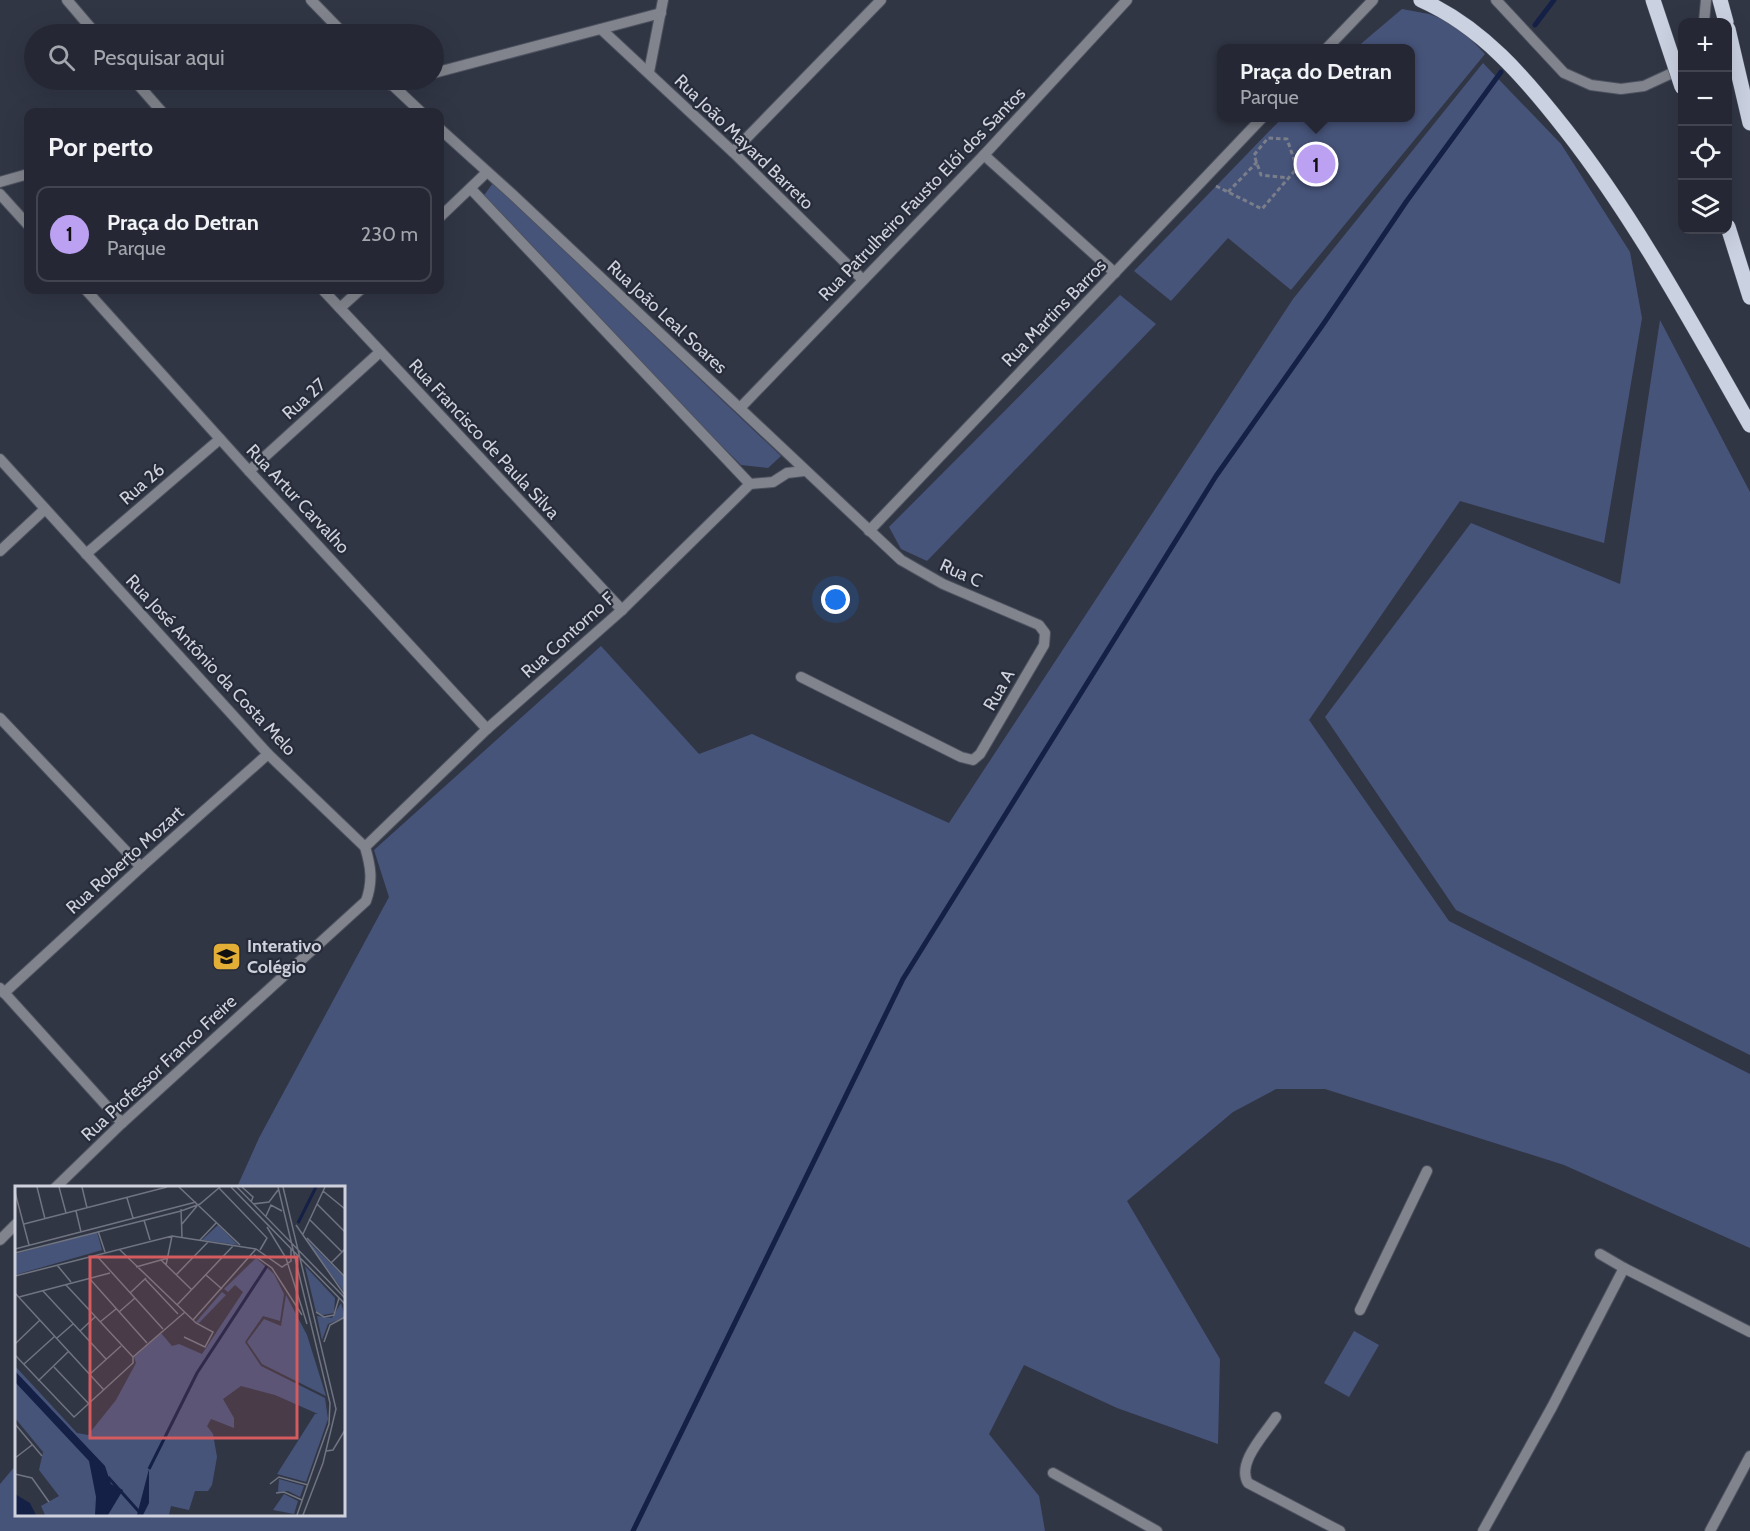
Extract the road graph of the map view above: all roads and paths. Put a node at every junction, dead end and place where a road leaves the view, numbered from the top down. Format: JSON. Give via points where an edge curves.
{"nodes":[{"id":1,"x":67,"y":0,"type":"edge"},
{"id":2,"x":311,"y":0,"type":"edge"},
{"id":3,"x":663,"y":0,"type":"edge"},
{"id":4,"x":880,"y":0,"type":"edge"},
{"id":5,"x":1126,"y":0,"type":"edge"},
{"id":6,"x":1373,"y":0,"type":"edge"},
{"id":7,"x":1421,"y":0,"type":"edge"},
{"id":8,"x":1496,"y":0,"type":"edge"},
{"id":9,"x":1653,"y":0,"type":"edge"},
{"id":10,"x":1706,"y":0,"type":"edge"},
{"id":11,"x":661,"y":13,"type":"junction"},
{"id":12,"x":1704,"y":18,"type":"edge"},
{"id":13,"x":87,"y":24,"type":"edge"},
{"id":14,"x":334,"y":24,"type":"edge"},
{"id":15,"x":601,"y":28,"type":"junction"},
{"id":16,"x":1331,"y":44,"type":"edge"},
{"id":17,"x":1732,"y":46,"type":"edge"},
{"id":18,"x":1678,"y":67,"type":"edge"},
{"id":19,"x":444,"y":70,"type":"edge"},
{"id":20,"x":649,"y":72,"type":"junction"},
{"id":21,"x":1678,"y":72,"type":"edge"},
{"id":22,"x":143,"y":90,"type":"edge"},
{"id":23,"x":398,"y":90,"type":"edge"},
{"id":24,"x":158,"y":108,"type":"edge"},
{"id":25,"x":417,"y":108,"type":"edge"},
{"id":26,"x":1257,"y":122,"type":"edge"},
{"id":27,"x":1750,"y":123,"type":"edge"},
{"id":28,"x":444,"y":133,"type":"edge"},
{"id":29,"x":733,"y":152,"type":"junction"},
{"id":30,"x":984,"y":155,"type":"junction"},
{"id":31,"x":1257,"y":162,"type":"junction"},
{"id":32,"x":486,"y":173,"type":"junction"},
{"id":33,"x":24,"y":175,"type":"edge"},
{"id":34,"x":1289,"y":178,"type":"junction"},
{"id":35,"x":1204,"y":179,"type":"junction"},
{"id":36,"x":0,"y":182,"type":"edge"},
{"id":37,"x":471,"y":189,"type":"junction"},
{"id":38,"x":1228,"y":192,"type":"junction"},
{"id":39,"x":0,"y":194,"type":"edge"},
{"id":40,"x":444,"y":214,"type":"edge"},
{"id":41,"x":24,"y":221,"type":"edge"},
{"id":42,"x":1730,"y":234,"type":"edge"},
{"id":43,"x":1115,"y":273,"type":"junction"},
{"id":44,"x":863,"y":280,"type":"junction"},
{"id":45,"x":90,"y":294,"type":"edge"},
{"id":46,"x":327,"y":294,"type":"edge"},
{"id":47,"x":356,"y":294,"type":"edge"},
{"id":48,"x":1750,"y":297,"type":"edge"},
{"id":49,"x":340,"y":308,"type":"junction"},
{"id":50,"x":380,"y":352,"type":"junction"},
{"id":51,"x":740,"y":408,"type":"junction"},
{"id":52,"x":1750,"y":425,"type":"edge"},
{"id":53,"x":220,"y":439,"type":"junction"},
{"id":54,"x":0,"y":459,"type":"edge"},
{"id":55,"x":249,"y":471,"type":"junction"},
{"id":56,"x":804,"y":471,"type":"junction"},
{"id":57,"x":750,"y":484,"type":"junction"},
{"id":58,"x":45,"y":509,"type":"junction"},
{"id":59,"x":869,"y":531,"type":"junction"},
{"id":60,"x":0,"y":551,"type":"edge"},
{"id":61,"x":86,"y":554,"type":"junction"},
{"id":62,"x":622,"y":610,"type":"junction"},
{"id":63,"x":1045,"y":633,"type":"joint"},
{"id":64,"x":801,"y":677,"type":"dead end"},
{"id":65,"x":0,"y":718,"type":"edge"},
{"id":66,"x":487,"y":729,"type":"junction"},
{"id":67,"x":268,"y":754,"type":"junction"},
{"id":68,"x":365,"y":847,"type":"junction"},
{"id":69,"x":141,"y":867,"type":"junction"},
{"id":70,"x":2,"y":990,"type":"edge"},
{"id":71,"x":122,"y":1123,"type":"junction"},
{"id":72,"x":1427,"y":1171,"type":"dead end"},
{"id":73,"x":57,"y":1186,"type":"edge"},
{"id":74,"x":15,"y":1225,"type":"edge"},
{"id":75,"x":0,"y":1240,"type":"edge"},
{"id":76,"x":1600,"y":1254,"type":"dead end"},
{"id":77,"x":1624,"y":1268,"type":"junction"},
{"id":78,"x":1360,"y":1310,"type":"dead end"},
{"id":79,"x":1750,"y":1332,"type":"edge"},
{"id":80,"x":1276,"y":1417,"type":"dead end"},
{"id":81,"x":1750,"y":1456,"type":"edge"},
{"id":82,"x":1053,"y":1473,"type":"dead end"},
{"id":83,"x":1157,"y":1531,"type":"edge"},
{"id":84,"x":1340,"y":1531,"type":"edge"},
{"id":85,"x":1483,"y":1531,"type":"edge"},
{"id":86,"x":1710,"y":1531,"type":"edge"}],
"edges":[{"from":1,"to":13,"type":"street"},
{"from":2,"to":14,"type":"street"},
{"from":3,"to":11,"type":"street"},
{"from":4,"to":29,"type":"street"},
{"from":5,"to":30,"type":"street","name":"Rua Patrulheiro Fausto Elói dos Santos"},
{"from":6,"to":16,"type":"street"},
{"from":7,"to":52,"type":"main road","via":[[1466,24],[1492,46],[1540,97],[1596,169],[1661,271]]},
{"from":8,"to":18,"type":"street","via":[[1564,73],[1591,85],[1621,89],[1644,86]]},
{"from":9,"to":21,"type":"main road","bridge":true},
{"from":10,"to":12,"type":"street"},
{"from":11,"to":15,"type":"street"},
{"from":11,"to":20,"type":"street"},
{"from":15,"to":19,"type":"street"},
{"from":15,"to":20,"type":"street","name":"Rua João Mayard Barreto"},
{"from":17,"to":27,"type":"main road"},
{"from":20,"to":29,"type":"street","name":"Rua João Mayard Barreto"},
{"from":22,"to":24,"type":"street"},
{"from":23,"to":25,"type":"street"},
{"from":26,"to":35,"type":"street","name":"Rua Martins Barros"},
{"from":28,"to":32,"type":"street","name":"Rua João Leal Soares"},
{"from":29,"to":44,"type":"street","name":"Rua João Mayard Barreto"},
{"from":30,"to":43,"type":"street"},
{"from":30,"to":44,"type":"street","name":"Rua Patrulheiro Fausto Elói dos Santos"},
{"from":31,"to":34,"type":"path","via":[[1261,176]]},
{"from":31,"to":34,"type":"path","via":[[1254,155],[1268,138],[1287,140],[1297,168]]},
{"from":31,"to":38,"type":"path"},
{"from":32,"to":37,"type":"street"},
{"from":32,"to":51,"type":"street","name":"Rua João Leal Soares"},
{"from":33,"to":36,"type":"street"},
{"from":34,"to":38,"type":"path","via":[[1262,209]]},
{"from":35,"to":38,"type":"path"},
{"from":35,"to":43,"type":"street","name":"Rua Martins Barros"},
{"from":37,"to":40,"type":"street"},
{"from":37,"to":57,"type":"street"},
{"from":39,"to":41,"type":"street"},
{"from":42,"to":48,"type":"main road"},
{"from":43,"to":59,"type":"street","name":"Rua Martins Barros"},
{"from":44,"to":51,"type":"street","name":"Rua Patrulheiro Fausto Elói dos Santos"},
{"from":45,"to":53,"type":"street","name":"Rua Artur Carvalho"},
{"from":46,"to":49,"type":"street","name":"Rua Francisco de Paula Silva"},
{"from":47,"to":49,"type":"street"},
{"from":49,"to":50,"type":"street","name":"Rua Francisco de Paula Silva"},
{"from":50,"to":55,"type":"street","name":"Rua 27"},
{"from":50,"to":62,"type":"street","name":"Rua Francisco de Paula Silva"},
{"from":51,"to":56,"type":"street","name":"Rua João Leal Soares"},
{"from":53,"to":55,"type":"street","name":"Rua Artur Carvalho"},
{"from":53,"to":61,"type":"street","name":"Rua 26"},
{"from":54,"to":58,"type":"street","name":"Rua José Antônio da Costa Melo"},
{"from":55,"to":66,"type":"street","name":"Rua Artur Carvalho"},
{"from":56,"to":57,"type":"street","via":[[787,473],[773,482]]},
{"from":56,"to":59,"type":"street","name":"Rua João Leal Soares"},
{"from":57,"to":62,"type":"street","name":"Rua Contorno F"},
{"from":58,"to":60,"type":"street"},
{"from":58,"to":61,"type":"street","name":"Rua José Antônio da Costa Melo"},
{"from":59,"to":63,"type":"street","name":"Rua C","via":[[921,573],[1039,625]]},
{"from":61,"to":67,"type":"street","name":"Rua José Antônio da Costa Melo"},
{"from":62,"to":66,"type":"street","name":"Rua Contorno F"},
{"from":63,"to":64,"type":"street","name":"Rua A","via":[[1044,645],[973,760]]},
{"from":65,"to":69,"type":"street"},
{"from":66,"to":68,"type":"street","name":"Rua Contorno F"},
{"from":67,"to":68,"type":"street","name":"Rua José Antônio da Costa Melo"},
{"from":67,"to":69,"type":"street","name":"Rua Roberto Mozart"},
{"from":68,"to":71,"type":"street","name":"Rua Professor Franco Freire","via":[[371,879],[366,901]]},
{"from":69,"to":70,"type":"street","name":"Rua Roberto Mozart"},
{"from":70,"to":71,"type":"street"},
{"from":71,"to":73,"type":"street","name":"Rua Professor Franco Freire"},
{"from":72,"to":78,"type":"street"},
{"from":74,"to":75,"type":"street"},
{"from":76,"to":77,"type":"street"},
{"from":77,"to":79,"type":"street"},
{"from":77,"to":85,"type":"street"},
{"from":80,"to":84,"type":"street","via":[[1250,1456],[1246,1480]]},
{"from":81,"to":86,"type":"street"},
{"from":82,"to":83,"type":"street"}]}
